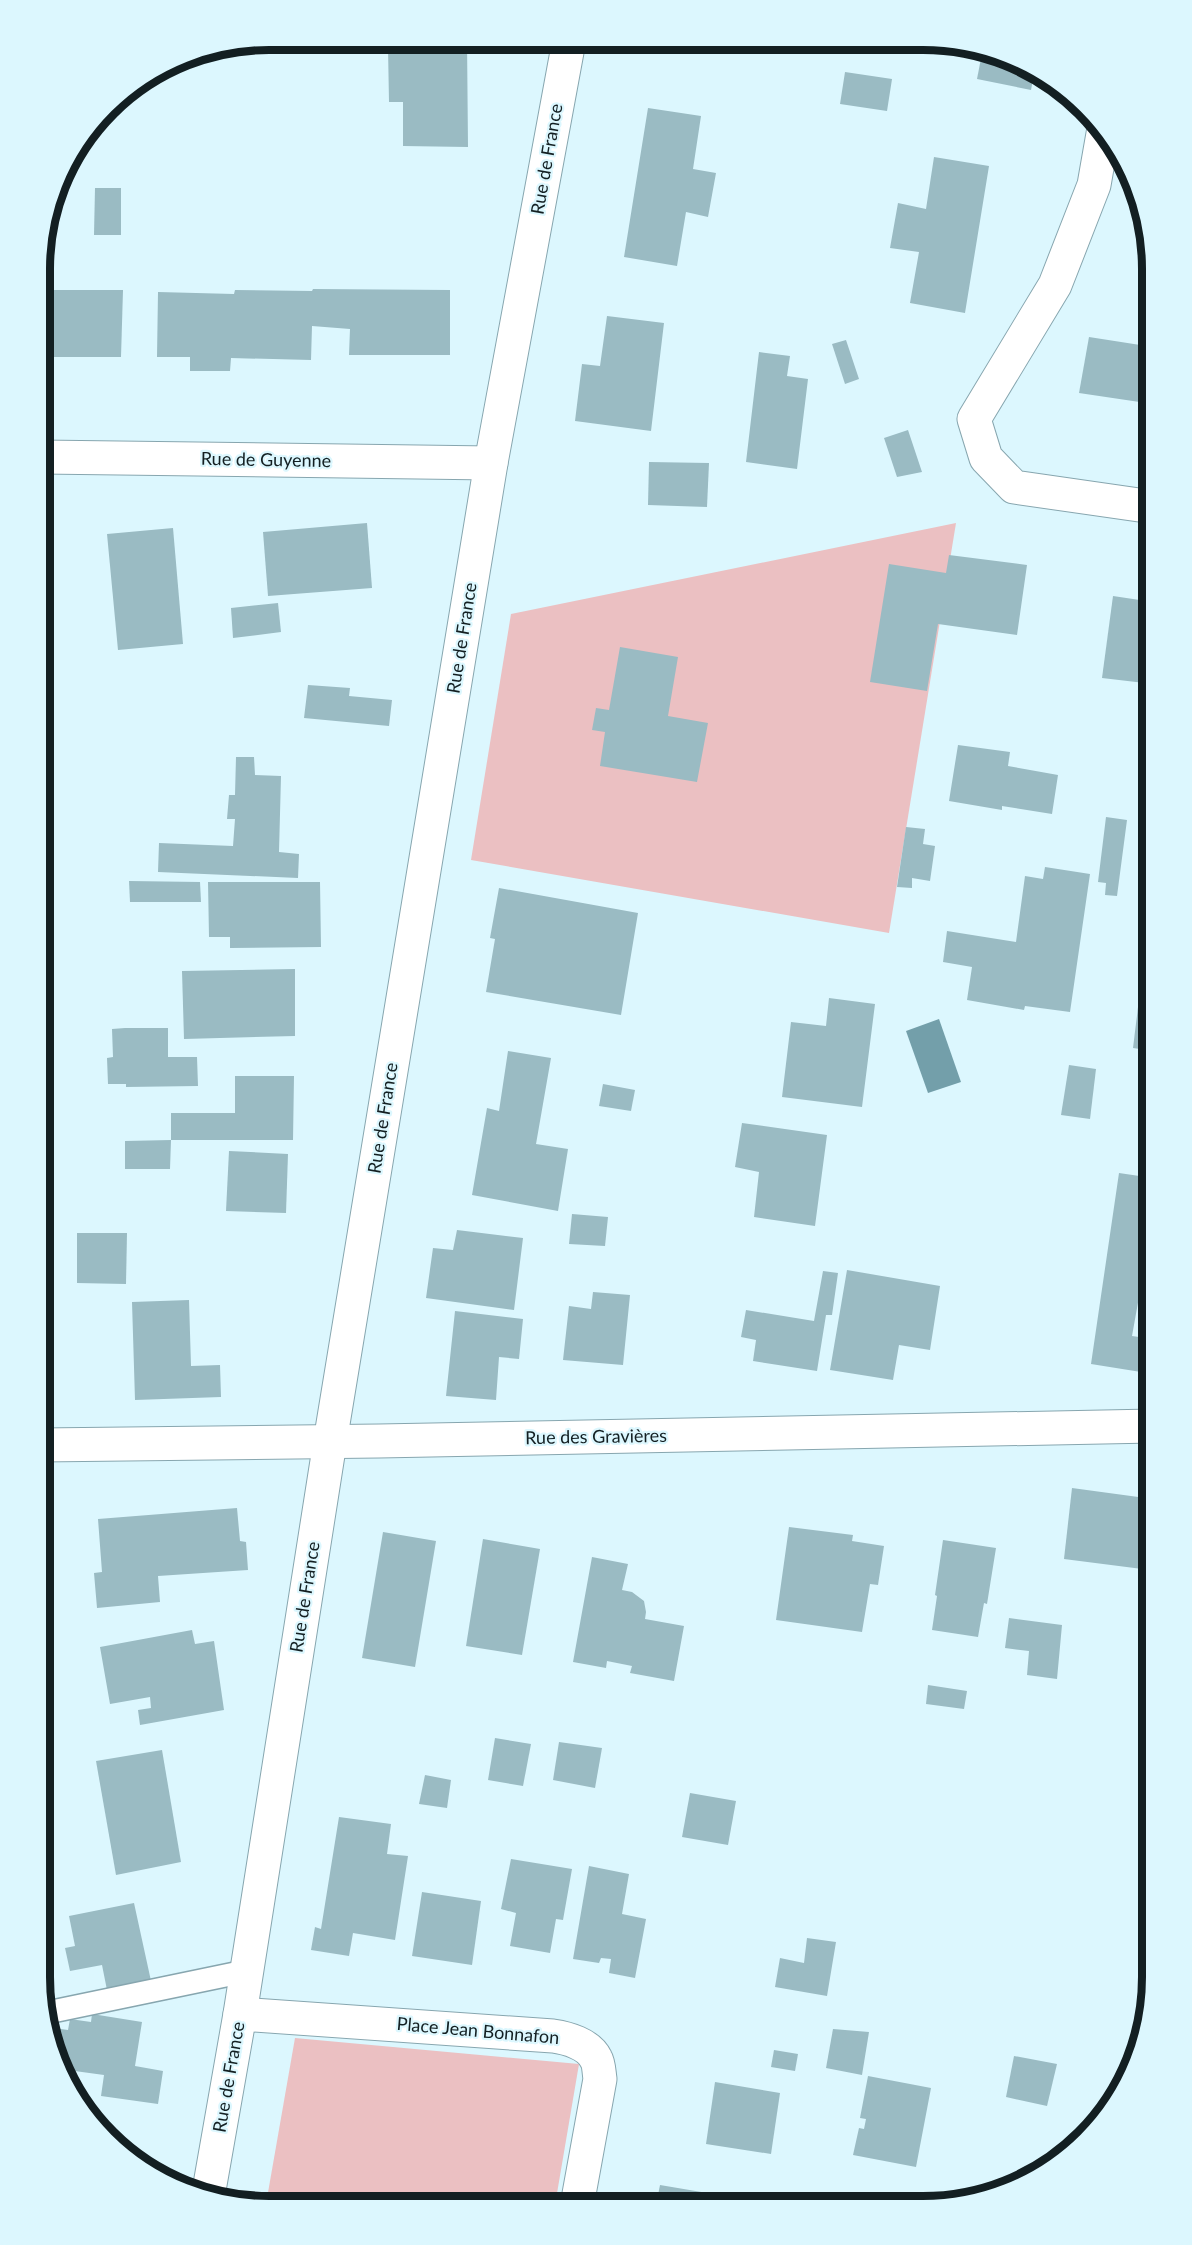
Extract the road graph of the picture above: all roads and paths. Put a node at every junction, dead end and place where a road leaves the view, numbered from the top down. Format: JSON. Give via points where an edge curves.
{"nodes":[{"id":1,"x":567,"y":50,"type":"edge"},
{"id":2,"x":1102,"y":141,"type":"edge"},
{"id":3,"x":50,"y":458,"type":"edge"},
{"id":4,"x":491,"y":463,"type":"junction"},
{"id":5,"x":1142,"y":505,"type":"edge"},
{"id":6,"x":1142,"y":1426,"type":"edge"},
{"id":7,"x":330,"y":1442,"type":"junction"},
{"id":8,"x":50,"y":1445,"type":"edge"},
{"id":9,"x":247,"y":1971,"type":"junction"},
{"id":10,"x":52,"y":2011,"type":"edge"},
{"id":11,"x":240,"y":2014,"type":"junction"},
{"id":12,"x":210,"y":2187,"type":"edge"},
{"id":13,"x":579,"y":2196,"type":"edge"}],
"edges":[{"from":1,"to":4,"type":"street","name":"Rue de France"},
{"from":2,"to":5,"type":"street","via":[[1094,185],[1054,285],[974,419],[986,458],[1014,487]]},
{"from":3,"to":4,"type":"street","name":"Rue de Guyenne"},
{"from":4,"to":7,"type":"street","name":"Rue de France"},
{"from":6,"to":7,"type":"street","name":"Rue des Gravières"},
{"from":7,"to":8,"type":"street","name":"Rue des Gravières"},
{"from":7,"to":9,"type":"street","name":"Rue de France"},
{"from":9,"to":10,"type":"lane"},
{"from":9,"to":11,"type":"street","name":"Rue de France"},
{"from":11,"to":12,"type":"street","name":"Rue de France"},
{"from":11,"to":13,"type":"street","name":"Place Jean Bonnafon","via":[[569,2038],[596,2059],[600,2079]]}]}
